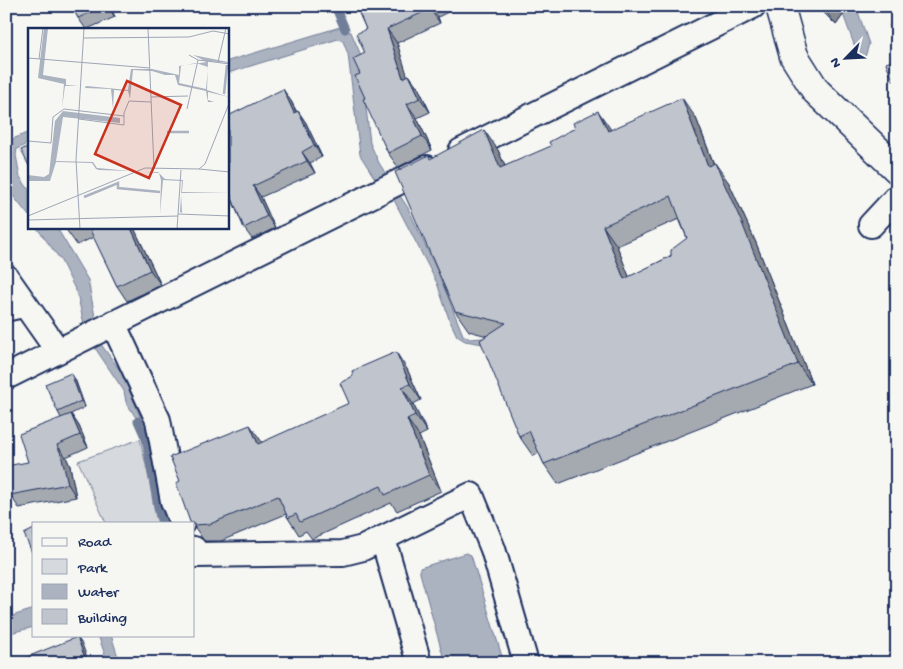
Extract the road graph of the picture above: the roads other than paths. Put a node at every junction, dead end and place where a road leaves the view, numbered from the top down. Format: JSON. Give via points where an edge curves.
{"nodes":[{"id":1,"x":753,"y":6,"type":"edge"},
{"id":2,"x":780,"y":6,"type":"edge"},
{"id":3,"x":897,"y":169,"type":"edge"},
{"id":4,"x":897,"y":197,"type":"edge"},
{"id":5,"x":871,"y":225,"type":"dead end"},
{"id":6,"x":6,"y":277,"type":"edge"},
{"id":7,"x":29,"y":310,"type":"junction"},
{"id":8,"x":6,"y":315,"type":"edge"},
{"id":9,"x":113,"y":323,"type":"junction"},
{"id":10,"x":58,"y":351,"type":"junction"},
{"id":11,"x":6,"y":377,"type":"edge"},
{"id":12,"x":182,"y":522,"type":"edge"},
{"id":13,"x":383,"y":539,"type":"junction"},
{"id":14,"x":195,"y":552,"type":"edge"},
{"id":15,"x":419,"y":663,"type":"edge"},
{"id":16,"x":526,"y":663,"type":"edge"}],
"edges":[{"from":1,"to":9,"type":"street"},
{"from":2,"to":3,"type":"street","via":[[794,56],[816,91]]},
{"from":4,"to":5,"type":"street"},
{"from":6,"to":7,"type":"street"},
{"from":7,"to":8,"type":"lane"},
{"from":7,"to":10,"type":"street"},
{"from":9,"to":10,"type":"street"},
{"from":9,"to":12,"type":"street","via":[[158,420],[174,501]]},
{"from":10,"to":11,"type":"street"},
{"from":13,"to":14,"type":"street","via":[[343,553],[196,555]]},
{"from":13,"to":15,"type":"street"},
{"from":13,"to":16,"type":"street","via":[[471,496],[493,549]]}]}
